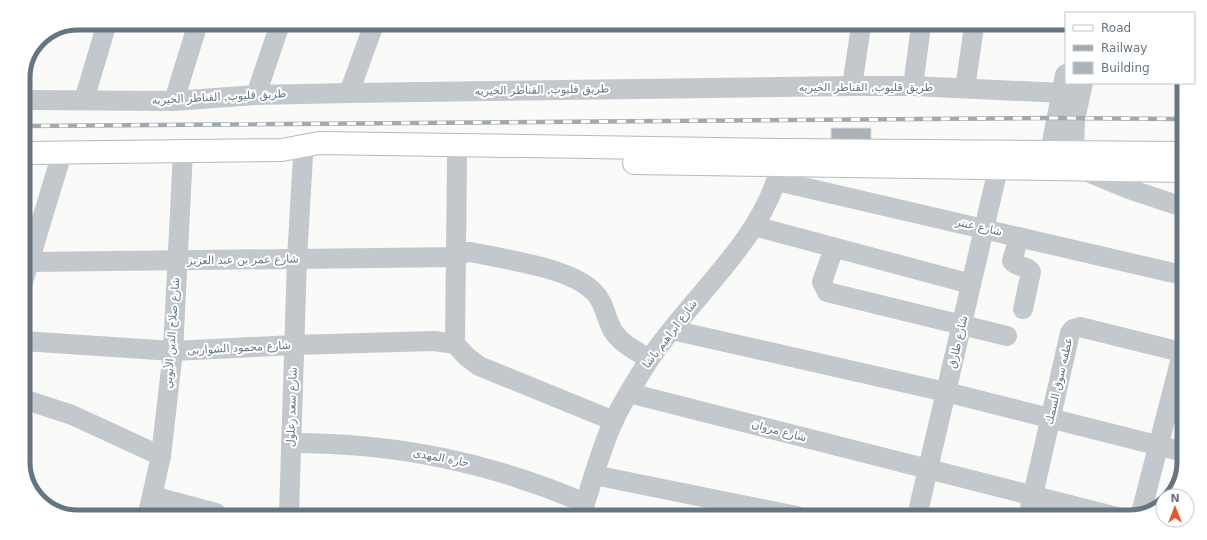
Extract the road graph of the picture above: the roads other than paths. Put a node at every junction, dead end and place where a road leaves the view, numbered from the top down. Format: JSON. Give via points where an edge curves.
{"nodes":[{"id":1,"x":105,"y":30,"type":"edge"},
{"id":2,"x":196,"y":30,"type":"edge"},
{"id":3,"x":278,"y":30,"type":"edge"},
{"id":4,"x":372,"y":30,"type":"edge"},
{"id":5,"x":859,"y":30,"type":"edge"},
{"id":6,"x":920,"y":30,"type":"edge"},
{"id":7,"x":974,"y":30,"type":"edge"},
{"id":8,"x":1064,"y":84,"type":"edge"},
{"id":9,"x":1082,"y":84,"type":"edge"},
{"id":10,"x":852,"y":86,"type":"junction"},
{"id":11,"x":913,"y":86,"type":"junction"},
{"id":12,"x":965,"y":88,"type":"junction"},
{"id":13,"x":348,"y":92,"type":"junction"},
{"id":14,"x":256,"y":95,"type":"junction"},
{"id":15,"x":30,"y":100,"type":"edge"},
{"id":16,"x":84,"y":100,"type":"junction"},
{"id":17,"x":174,"y":101,"type":"junction"},
{"id":18,"x":282,"y":150,"type":"junction"},
{"id":19,"x":183,"y":152,"type":"junction"},
{"id":20,"x":1051,"y":152,"type":"junction"},
{"id":21,"x":30,"y":153,"type":"edge"},
{"id":22,"x":62,"y":153,"type":"junction"},
{"id":23,"x":1177,"y":153,"type":"edge"},
{"id":24,"x":303,"y":156,"type":"junction"},
{"id":25,"x":457,"y":159,"type":"junction"},
{"id":26,"x":1076,"y":160,"type":"junction"},
{"id":27,"x":998,"y":169,"type":"junction"},
{"id":28,"x":1177,"y":170,"type":"edge"},
{"id":29,"x":779,"y":174,"type":"junction"},
{"id":30,"x":1177,"y":204,"type":"edge"},
{"id":31,"x":754,"y":226,"type":"junction"},
{"id":32,"x":984,"y":228,"type":"junction"},
{"id":33,"x":1019,"y":237,"type":"junction"},
{"id":34,"x":834,"y":248,"type":"junction"},
{"id":35,"x":457,"y":257,"type":"junction"},
{"id":36,"x":297,"y":259,"type":"junction"},
{"id":37,"x":177,"y":260,"type":"junction"},
{"id":38,"x":30,"y":262,"type":"joint"},
{"id":39,"x":1177,"y":274,"type":"edge"},
{"id":40,"x":971,"y":284,"type":"junction"},
{"id":41,"x":1023,"y":309,"type":"dead end"},
{"id":42,"x":962,"y":325,"type":"junction"},
{"id":43,"x":672,"y":330,"type":"junction"},
{"id":44,"x":1008,"y":336,"type":"dead end"},
{"id":45,"x":30,"y":341,"type":"edge"},
{"id":46,"x":455,"y":344,"type":"junction"},
{"id":47,"x":294,"y":345,"type":"junction"},
{"id":48,"x":173,"y":351,"type":"junction"},
{"id":49,"x":1177,"y":351,"type":"edge"},
{"id":50,"x":649,"y":359,"type":"junction"},
{"id":51,"x":1177,"y":373,"type":"edge"},
{"id":52,"x":946,"y":392,"type":"junction"},
{"id":53,"x":629,"y":393,"type":"junction"},
{"id":54,"x":30,"y":401,"type":"edge"},
{"id":55,"x":1050,"y":419,"type":"junction"},
{"id":56,"x":614,"y":421,"type":"junction"},
{"id":57,"x":291,"y":443,"type":"junction"},
{"id":58,"x":1158,"y":446,"type":"junction"},
{"id":59,"x":1177,"y":450,"type":"edge"},
{"id":60,"x":161,"y":456,"type":"junction"},
{"id":61,"x":928,"y":470,"type":"junction"},
{"id":62,"x":594,"y":475,"type":"junction"},
{"id":63,"x":1033,"y":496,"type":"junction"},
{"id":64,"x":150,"y":505,"type":"edge"},
{"id":65,"x":1142,"y":508,"type":"edge"},
{"id":66,"x":583,"y":509,"type":"edge"},
{"id":67,"x":191,"y":510,"type":"edge"},
{"id":68,"x":289,"y":510,"type":"edge"},
{"id":69,"x":767,"y":510,"type":"edge"},
{"id":70,"x":918,"y":510,"type":"edge"},
{"id":71,"x":1030,"y":510,"type":"edge"},
{"id":72,"x":1089,"y":510,"type":"edge"}],
"edges":[{"from":1,"to":16,"type":"street"},
{"from":2,"to":17,"type":"street"},
{"from":3,"to":14,"type":"street"},
{"from":4,"to":13,"type":"street"},
{"from":5,"to":10,"type":"street"},
{"from":6,"to":11,"type":"street"},
{"from":7,"to":12,"type":"street"},
{"from":8,"to":12,"type":"street","name":"طريق قليوب, القناطر الخيريه"},
{"from":8,"to":20,"type":"street"},
{"from":9,"to":26,"type":"street","via":[[1074,118]]},
{"from":10,"to":11,"type":"street","name":"طريق قليوب, القناطر الخيريه"},
{"from":10,"to":13,"type":"street","name":"طريق قليوب, القناطر الخيريه"},
{"from":11,"to":12,"type":"street","name":"طريق قليوب, القناطر الخيريه"},
{"from":13,"to":14,"type":"street","name":"طريق قليوب, القناطر الخيريه"},
{"from":14,"to":17,"type":"street","name":"طريق قليوب, القناطر الخيريه"},
{"from":15,"to":16,"type":"street","name":"طريق قليوب, القناطر الخيريه"},
{"from":16,"to":17,"type":"street","name":"طريق قليوب, القناطر الخيريه"},
{"from":18,"to":19,"type":"main road"},
{"from":18,"to":20,"type":"main road","via":[[319,143]]},
{"from":18,"to":24,"type":"main road"},
{"from":19,"to":22,"type":"main road"},
{"from":19,"to":37,"type":"street","name":"شارع صلاح الدين الأيوبي"},
{"from":20,"to":26,"type":"main road"},
{"from":21,"to":22,"type":"main road"},
{"from":22,"to":38,"type":"street"},
{"from":23,"to":26,"type":"main road"},
{"from":24,"to":25,"type":"main road"},
{"from":24,"to":36,"type":"street","name":"شارع سعد زغلول"},
{"from":25,"to":29,"type":"main road"},
{"from":25,"to":35,"type":"street"},
{"from":26,"to":27,"type":"main road"},
{"from":26,"to":28,"type":"main road"},
{"from":26,"to":30,"type":"street","via":[[1129,188]]},
{"from":27,"to":29,"type":"main road"},
{"from":27,"to":32,"type":"street","name":"شارع طارق"},
{"from":29,"to":31,"type":"street","name":"شارع ابراهيم باشا"},
{"from":29,"to":32,"type":"street","name":"شارع عنتر"},
{"from":31,"to":34,"type":"street"},
{"from":31,"to":43,"type":"street","name":"شارع ابراهيم باشا"},
{"from":32,"to":33,"type":"street","name":"شارع عنتر"},
{"from":32,"to":40,"type":"street","name":"شارع طارق"},
{"from":33,"to":39,"type":"street","name":"شارع عنتر"},
{"from":33,"to":41,"type":"street","via":[[1012,261],[1031,272]]},
{"from":34,"to":40,"type":"street"},
{"from":34,"to":42,"type":"street","via":[[822,282],[827,292]]},
{"from":35,"to":36,"type":"street","name":"شارع عمر بن عبد العزيز"},
{"from":35,"to":46,"type":"street"},
{"from":35,"to":50,"type":"street","name":"شارع عمر بن عبد العزيز","via":[[472,252],[573,277],[601,300],[609,323],[621,340]]},
{"from":36,"to":37,"type":"street","name":"شارع عمر بن عبد العزيز"},
{"from":36,"to":47,"type":"street","name":"شارع سعد زغلول"},
{"from":37,"to":38,"type":"street","name":"شارع عمر بن عبد العزيز"},
{"from":37,"to":48,"type":"street","name":"شارع صلاح الدين الأيوبي"},
{"from":40,"to":42,"type":"street","name":"شارع طارق"},
{"from":42,"to":44,"type":"street"},
{"from":42,"to":52,"type":"street","name":"شارع طارق"},
{"from":43,"to":50,"type":"street","name":"شارع ابراهيم باشا"},
{"from":43,"to":52,"type":"street"},
{"from":45,"to":48,"type":"street","name":"شارع محمود الشواربى"},
{"from":46,"to":47,"type":"street","name":"شارع محمود الشواربى","via":[[434,341]]},
{"from":46,"to":56,"type":"street","via":[[479,366]]},
{"from":47,"to":48,"type":"street","name":"شارع محمود الشواربى"},
{"from":47,"to":57,"type":"street","name":"شارع سعد زغلول"},
{"from":48,"to":60,"type":"street","name":"شارع صلاح الدين الأيوبي"},
{"from":49,"to":55,"type":"street","name":"عطفه سوق السمك","via":[[1075,327],[1070,332]]},
{"from":50,"to":53,"type":"street","name":"شارع ابراهيم باشا"},
{"from":51,"to":58,"type":"street"},
{"from":52,"to":55,"type":"street"},
{"from":52,"to":61,"type":"street","name":"شارع طارق"},
{"from":53,"to":56,"type":"street","name":"شارع ابراهيم باشا"},
{"from":53,"to":61,"type":"street","name":"شارع مروان"},
{"from":54,"to":60,"type":"street","via":[[72,415]]},
{"from":55,"to":58,"type":"street"},
{"from":55,"to":63,"type":"street","name":"عطفه سوق السمك"},
{"from":56,"to":62,"type":"street","name":"شارع ابراهيم باشا"},
{"from":57,"to":66,"type":"street","name":"حارة المهدى","via":[[378,447],[458,460],[523,478]]},
{"from":57,"to":68,"type":"street","name":"شارع سعد زغلول"},
{"from":58,"to":59,"type":"street"},
{"from":58,"to":65,"type":"street"},
{"from":60,"to":64,"type":"street","name":"شارع صلاح الدين الأيوبي"},
{"from":61,"to":63,"type":"street","name":"شارع مروان"},
{"from":61,"to":70,"type":"street","name":"شارع طارق"},
{"from":62,"to":66,"type":"street","name":"شارع ابراهيم باشا"},
{"from":62,"to":69,"type":"street"},
{"from":63,"to":71,"type":"street","name":"عطفه سوق السمك"},
{"from":63,"to":72,"type":"street","name":"شارع مروان"},
{"from":64,"to":67,"type":"street"}]}
